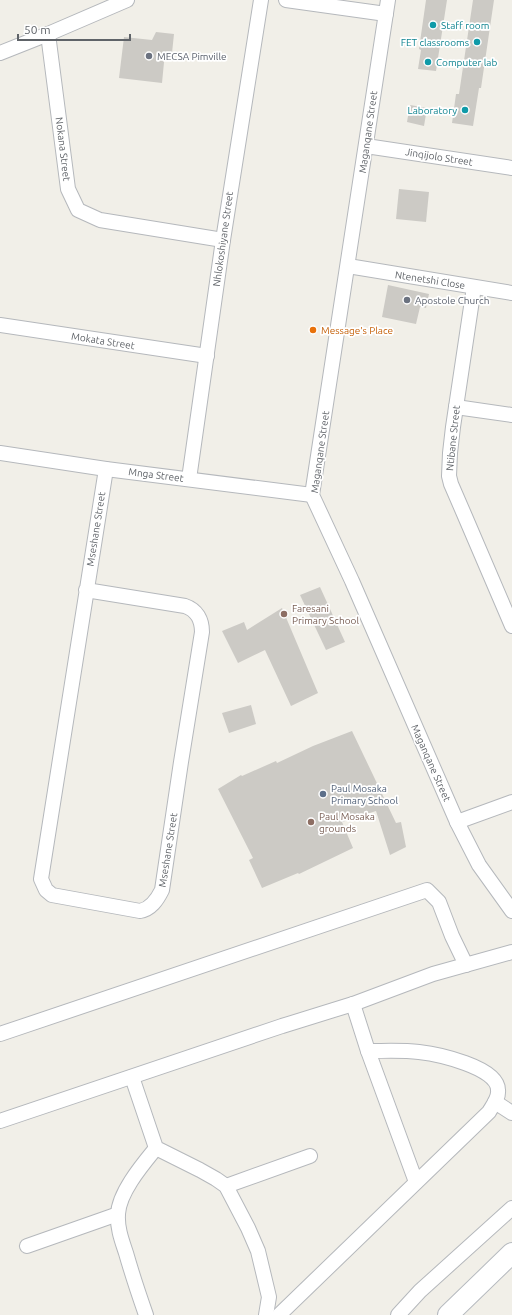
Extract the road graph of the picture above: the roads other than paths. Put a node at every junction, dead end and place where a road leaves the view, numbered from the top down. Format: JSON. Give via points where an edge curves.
{"nodes":[{"id":1,"x":127,"y":0,"type":"edge"},
{"id":2,"x":261,"y":0,"type":"edge"},
{"id":3,"x":286,"y":0,"type":"edge"},
{"id":4,"x":388,"y":0,"type":"edge"},
{"id":5,"x":386,"y":14,"type":"junction"},
{"id":6,"x":48,"y":34,"type":"junction"},
{"id":7,"x":0,"y":53,"type":"edge"},
{"id":8,"x":366,"y":146,"type":"junction"},
{"id":9,"x":512,"y":168,"type":"edge"},
{"id":10,"x":223,"y":240,"type":"junction"},
{"id":11,"x":348,"y":266,"type":"junction"},
{"id":12,"x":474,"y":287,"type":"junction"},
{"id":13,"x":512,"y":293,"type":"edge"},
{"id":14,"x":0,"y":325,"type":"edge"},
{"id":15,"x":207,"y":356,"type":"junction"},
{"id":16,"x":456,"y":407,"type":"junction"},
{"id":17,"x":512,"y":415,"type":"edge"},
{"id":18,"x":0,"y":453,"type":"edge"},
{"id":19,"x":106,"y":469,"type":"junction"},
{"id":20,"x":189,"y":479,"type":"junction"},
{"id":21,"x":312,"y":495,"type":"junction"},
{"id":22,"x":86,"y":590,"type":"junction"},
{"id":23,"x":512,"y":626,"type":"edge"},
{"id":24,"x":512,"y":802,"type":"edge"},
{"id":25,"x":457,"y":822,"type":"junction"},
{"id":26,"x":512,"y":911,"type":"edge"},
{"id":27,"x":512,"y":952,"type":"edge"},
{"id":28,"x":466,"y":965,"type":"junction"},
{"id":29,"x":353,"y":1004,"type":"junction"},
{"id":30,"x":4,"y":1031,"type":"edge"},
{"id":31,"x":368,"y":1051,"type":"junction"},
{"id":32,"x":132,"y":1077,"type":"junction"},
{"id":33,"x":495,"y":1102,"type":"junction"},
{"id":34,"x":512,"y":1113,"type":"edge"},
{"id":35,"x":0,"y":1120,"type":"edge"},
{"id":36,"x":156,"y":1148,"type":"junction"},
{"id":37,"x":310,"y":1156,"type":"dead end"},
{"id":38,"x":416,"y":1182,"type":"junction"},
{"id":39,"x":226,"y":1186,"type":"junction"},
{"id":40,"x":512,"y":1208,"type":"edge"},
{"id":41,"x":118,"y":1214,"type":"junction"},
{"id":42,"x":27,"y":1246,"type":"dead end"},
{"id":43,"x":512,"y":1253,"type":"edge"},
{"id":44,"x":512,"y":1268,"type":"edge"},
{"id":45,"x":146,"y":1315,"type":"edge"},
{"id":46,"x":266,"y":1315,"type":"edge"},
{"id":47,"x":279,"y":1315,"type":"edge"},
{"id":48,"x":398,"y":1315,"type":"edge"},
{"id":49,"x":448,"y":1315,"type":"edge"},
{"id":50,"x":460,"y":1315,"type":"edge"}],
"edges":[{"from":1,"to":6,"type":"street"},
{"from":2,"to":10,"type":"street","name":"Nhlokoshiyane Street"},
{"from":3,"to":5,"type":"street"},
{"from":4,"to":5,"type":"street","name":"Maganqane Street"},
{"from":5,"to":8,"type":"street","name":"Maganqane Street"},
{"from":6,"to":7,"type":"street"},
{"from":6,"to":10,"type":"street","name":"Nokana Street","via":[[68,189],[78,210],[100,220]]},
{"from":8,"to":9,"type":"street","name":"Jinqijolo Street"},
{"from":8,"to":11,"type":"street","name":"Maganqane Street"},
{"from":10,"to":15,"type":"street","name":"Nhlokoshiyane Street"},
{"from":11,"to":12,"type":"street","name":"Ntenetshi Close"},
{"from":11,"to":21,"type":"street","name":"Maganqane Street"},
{"from":12,"to":13,"type":"street","name":"Ntenetshi Close"},
{"from":12,"to":16,"type":"street","name":"Ntibane Street"},
{"from":14,"to":15,"type":"street","name":"Mokata Street"},
{"from":15,"to":20,"type":"street","name":"Nhlokoshiyane Street"},
{"from":16,"to":17,"type":"street"},
{"from":16,"to":23,"type":"street","name":"Ntibane Street","via":[[450,453],[451,484]]},
{"from":18,"to":19,"type":"street","name":"Mnga Street"},
{"from":19,"to":20,"type":"street","name":"Mnga Street"},
{"from":19,"to":22,"type":"street","name":"Mseshane Street"},
{"from":20,"to":21,"type":"street","name":"Mnga Street"},
{"from":21,"to":25,"type":"street","name":"Maganqane Street"},
{"from":22,"to":22,"type":"street","name":"Mseshane Street","via":[[41,879],[46,890],[52,895],[140,911],[153,905],[162,890],[202,625],[196,613],[185,606]]},
{"from":24,"to":25,"type":"street"},
{"from":25,"to":26,"type":"street","name":"Maganqane Street","via":[[479,865]]},
{"from":27,"to":28,"type":"street"},
{"from":28,"to":29,"type":"street"},
{"from":28,"to":30,"type":"street","via":[[439,902],[427,890]]},
{"from":29,"to":31,"type":"street"},
{"from":29,"to":32,"type":"street"},
{"from":31,"to":33,"type":"street","via":[[420,1052],[466,1062],[487,1073],[495,1081],[498,1091]]},
{"from":31,"to":38,"type":"street"},
{"from":32,"to":35,"type":"street"},
{"from":32,"to":36,"type":"street"},
{"from":33,"to":34,"type":"street"},
{"from":33,"to":38,"type":"street","via":[[489,1112]]},
{"from":36,"to":39,"type":"street","via":[[216,1178]]},
{"from":36,"to":41,"type":"street","via":[[125,1192]]},
{"from":37,"to":39,"type":"street"},
{"from":38,"to":47,"type":"street"},
{"from":39,"to":46,"type":"street","via":[[258,1251],[269,1297]]},
{"from":40,"to":48,"type":"street","via":[[420,1291]]},
{"from":41,"to":42,"type":"street"},
{"from":41,"to":45,"type":"street","via":[[119,1230]]},
{"from":43,"to":49,"type":"street"},
{"from":44,"to":50,"type":"street"}]}
